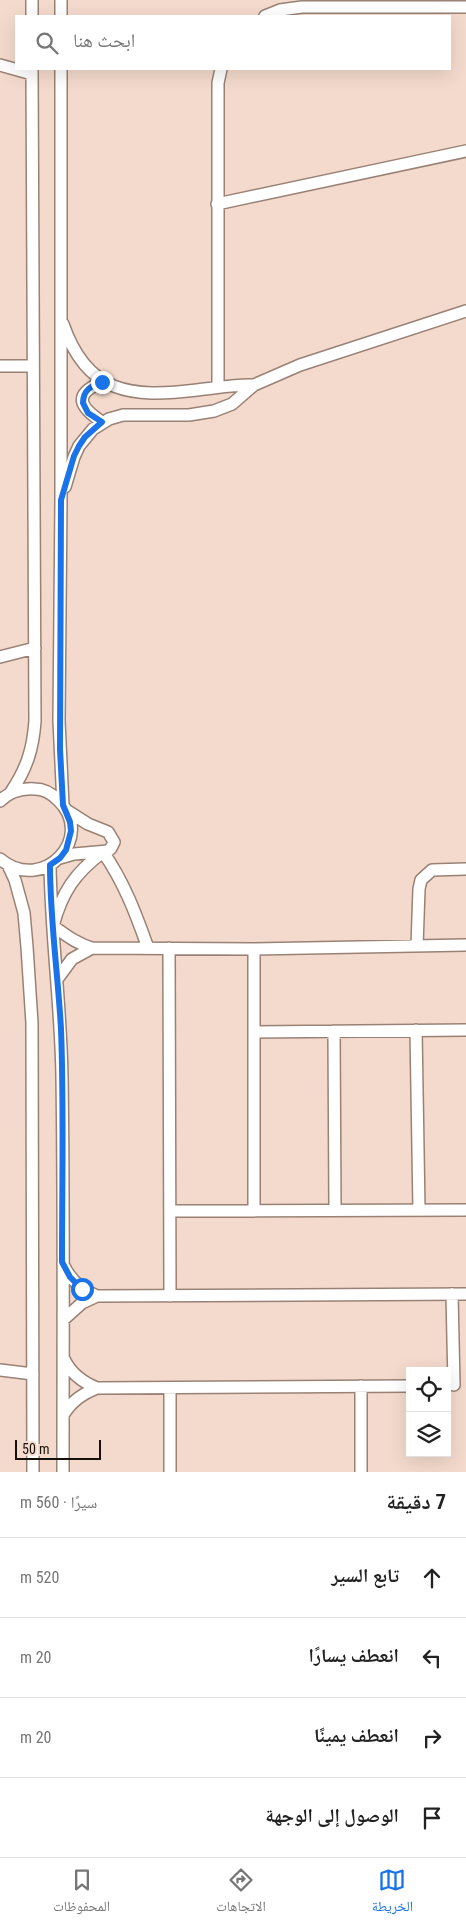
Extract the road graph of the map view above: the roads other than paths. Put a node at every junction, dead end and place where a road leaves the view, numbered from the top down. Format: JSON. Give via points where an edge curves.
{"nodes":[{"id":1,"x":32,"y":0,"type":"edge"},
{"id":2,"x":61,"y":0,"type":"edge"},
{"id":3,"x":466,"y":7,"type":"edge"},
{"id":4,"x":32,"y":15,"type":"edge"},
{"id":5,"x":61,"y":15,"type":"edge"},
{"id":6,"x":268,"y":15,"type":"edge"},
{"id":7,"x":0,"y":65,"type":"edge"},
{"id":8,"x":15,"y":68,"type":"edge"},
{"id":9,"x":61,"y":70,"type":"edge"},
{"id":10,"x":221,"y":70,"type":"edge"},
{"id":11,"x":32,"y":72,"type":"edge"},
{"id":12,"x":466,"y":151,"type":"edge"},
{"id":13,"x":217,"y":204,"type":"junction"},
{"id":14,"x":60,"y":311,"type":"junction"},
{"id":15,"x":466,"y":311,"type":"edge"},
{"id":16,"x":0,"y":366,"type":"edge"},
{"id":17,"x":33,"y":366,"type":"junction"},
{"id":18,"x":102,"y":382,"type":"junction"},
{"id":19,"x":254,"y":385,"type":"junction"},
{"id":20,"x":218,"y":387,"type":"junction"},
{"id":21,"x":102,"y":422,"type":"junction"},
{"id":22,"x":61,"y":500,"type":"junction"},
{"id":23,"x":35,"y":648,"type":"junction"},
{"id":24,"x":0,"y":657,"type":"edge"},
{"id":25,"x":4,"y":796,"type":"edge"},
{"id":26,"x":65,"y":807,"type":"junction"},
{"id":27,"x":103,"y":852,"type":"junction"},
{"id":28,"x":4,"y":862,"type":"edge"},
{"id":29,"x":55,"y":862,"type":"junction"},
{"id":30,"x":466,"y":869,"type":"edge"},
{"id":31,"x":53,"y":926,"type":"junction"},
{"id":32,"x":417,"y":946,"type":"junction"},
{"id":33,"x":466,"y":946,"type":"edge"},
{"id":34,"x":92,"y":948,"type":"junction"},
{"id":35,"x":148,"y":948,"type":"junction"},
{"id":36,"x":169,"y":948,"type":"junction"},
{"id":37,"x":254,"y":949,"type":"junction"},
{"id":38,"x":58,"y":978,"type":"junction"},
{"id":39,"x":416,"y":1030,"type":"junction"},
{"id":40,"x":466,"y":1030,"type":"edge"},
{"id":41,"x":334,"y":1031,"type":"junction"},
{"id":42,"x":254,"y":1032,"type":"junction"},
{"id":43,"x":335,"y":1210,"type":"junction"},
{"id":44,"x":419,"y":1210,"type":"junction"},
{"id":45,"x":466,"y":1210,"type":"edge"},
{"id":46,"x":170,"y":1211,"type":"junction"},
{"id":47,"x":254,"y":1211,"type":"junction"},
{"id":48,"x":62,"y":1262,"type":"junction"},
{"id":49,"x":452,"y":1294,"type":"junction"},
{"id":50,"x":466,"y":1294,"type":"edge"},
{"id":51,"x":97,"y":1296,"type":"junction"},
{"id":52,"x":170,"y":1296,"type":"junction"},
{"id":53,"x":63,"y":1320,"type":"junction"},
{"id":54,"x":63,"y":1358,"type":"junction"},
{"id":55,"x":450,"y":1367,"type":"edge"},
{"id":56,"x":0,"y":1370,"type":"edge"},
{"id":57,"x":33,"y":1374,"type":"junction"},
{"id":58,"x":451,"y":1385,"type":"edge"},
{"id":59,"x":466,"y":1385,"type":"edge"},
{"id":60,"x":361,"y":1386,"type":"junction"},
{"id":61,"x":406,"y":1386,"type":"edge"},
{"id":62,"x":97,"y":1388,"type":"junction"},
{"id":63,"x":170,"y":1388,"type":"junction"},
{"id":64,"x":63,"y":1415,"type":"junction"},
{"id":65,"x":33,"y":1472,"type":"edge"},
{"id":66,"x":63,"y":1472,"type":"edge"},
{"id":67,"x":170,"y":1472,"type":"edge"},
{"id":68,"x":361,"y":1472,"type":"edge"}],
"edges":[{"from":1,"to":4,"type":"street"},
{"from":2,"to":5,"type":"street"},
{"from":3,"to":6,"type":"street","via":[[302,7]]},
{"from":7,"to":8,"type":"street"},
{"from":9,"to":14,"type":"street"},
{"from":10,"to":13,"type":"street"},
{"from":11,"to":17,"type":"street"},
{"from":12,"to":13,"type":"street"},
{"from":13,"to":20,"type":"street"},
{"from":14,"to":18,"type":"street","via":[[75,350]]},
{"from":14,"to":22,"type":"street"},
{"from":15,"to":19,"type":"street","via":[[323,357]]},
{"from":16,"to":17,"type":"street"},
{"from":17,"to":23,"type":"street"},
{"from":18,"to":20,"type":"street","via":[[140,393]]},
{"from":18,"to":21,"type":"street","via":[[85,392],[83,403],[88,413]]},
{"from":19,"to":20,"type":"street"},
{"from":19,"to":21,"type":"street","via":[[232,404],[214,411],[189,415],[123,415]]},
{"from":21,"to":22,"type":"street","via":[[79,446]]},
{"from":22,"to":26,"type":"street","via":[[59,721]]},
{"from":23,"to":24,"type":"street"},
{"from":23,"to":25,"type":"street","via":[[34,739],[23,775]]},
{"from":25,"to":26,"type":"street","via":[[25,788],[40,789],[53,795]]},
{"from":26,"to":27,"type":"street","via":[[88,824],[111,834],[113,845]]},
{"from":26,"to":29,"type":"street","via":[[71,831],[66,850]]},
{"from":27,"to":29,"type":"street","via":[[74,854]]},
{"from":27,"to":31,"type":"street","via":[[88,863],[65,892]]},
{"from":27,"to":35,"type":"street","via":[[128,895]]},
{"from":28,"to":29,"type":"street","via":[[18,870],[29,871],[40,870]]},
{"from":28,"to":57,"type":"street","via":[[15,880],[24,913],[30,995]]},
{"from":29,"to":31,"type":"street"},
{"from":30,"to":32,"type":"street","via":[[432,870],[421,880]]},
{"from":31,"to":34,"type":"street","via":[[78,943]]},
{"from":31,"to":38,"type":"street"},
{"from":32,"to":33,"type":"street"},
{"from":32,"to":37,"type":"street"},
{"from":34,"to":35,"type":"street"},
{"from":34,"to":38,"type":"street","via":[[72,959]]},
{"from":35,"to":36,"type":"street"},
{"from":36,"to":37,"type":"street"},
{"from":36,"to":46,"type":"street"},
{"from":37,"to":42,"type":"street"},
{"from":38,"to":48,"type":"street","via":[[62,1077]]},
{"from":39,"to":40,"type":"street"},
{"from":39,"to":41,"type":"street"},
{"from":39,"to":44,"type":"street"},
{"from":41,"to":42,"type":"street"},
{"from":41,"to":43,"type":"street"},
{"from":42,"to":47,"type":"street"},
{"from":43,"to":44,"type":"street"},
{"from":43,"to":47,"type":"street"},
{"from":44,"to":45,"type":"street"},
{"from":46,"to":47,"type":"street"},
{"from":46,"to":52,"type":"street"},
{"from":48,"to":51,"type":"street","via":[[76,1283]]},
{"from":48,"to":53,"type":"street"},
{"from":49,"to":50,"type":"street"},
{"from":49,"to":52,"type":"street"},
{"from":49,"to":55,"type":"street"},
{"from":51,"to":52,"type":"street"},
{"from":51,"to":53,"type":"street","via":[[82,1303]]},
{"from":53,"to":54,"type":"street"},
{"from":54,"to":62,"type":"street","via":[[80,1380]]},
{"from":54,"to":64,"type":"street"},
{"from":56,"to":57,"type":"street"},
{"from":57,"to":65,"type":"street"},
{"from":58,"to":59,"type":"street"},
{"from":60,"to":61,"type":"street"},
{"from":60,"to":63,"type":"street"},
{"from":60,"to":68,"type":"street"},
{"from":62,"to":63,"type":"street"},
{"from":62,"to":64,"type":"street","via":[[81,1395]]},
{"from":63,"to":67,"type":"street"},
{"from":64,"to":66,"type":"street"}]}
